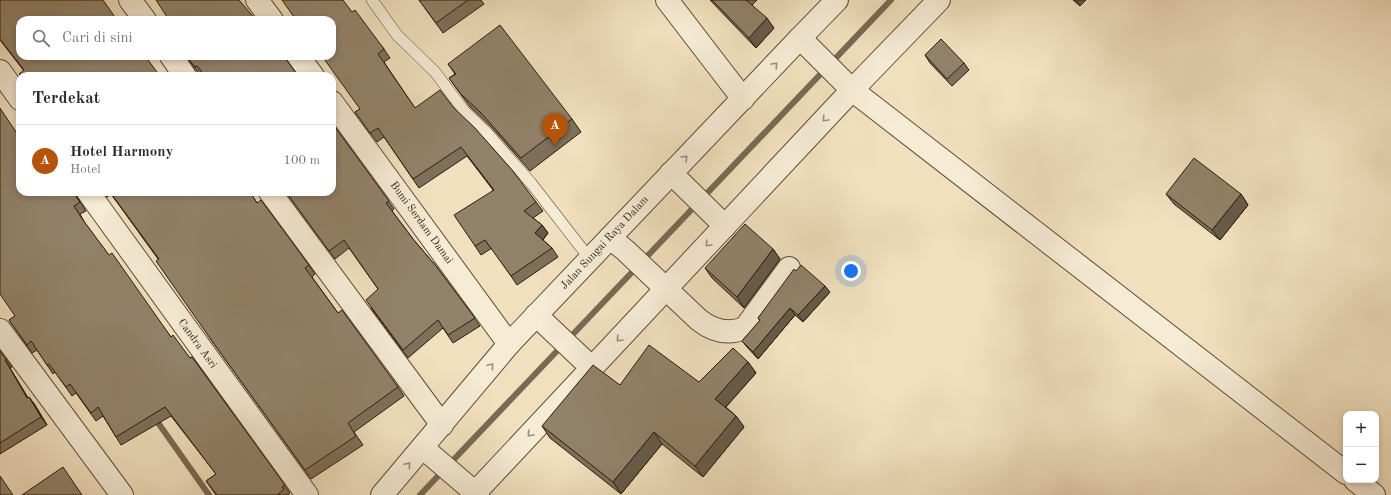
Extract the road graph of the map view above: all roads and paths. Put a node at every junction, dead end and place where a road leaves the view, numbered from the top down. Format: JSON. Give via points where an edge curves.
{"nodes":[{"id":1,"x":130,"y":0,"type":"edge"},
{"id":2,"x":257,"y":0,"type":"edge"},
{"id":3,"x":372,"y":0,"type":"edge"},
{"id":4,"x":667,"y":0,"type":"edge"},
{"id":5,"x":837,"y":0,"type":"edge"},
{"id":6,"x":939,"y":0,"type":"edge"},
{"id":7,"x":142,"y":16,"type":"edge"},
{"id":8,"x":269,"y":16,"type":"edge"},
{"id":9,"x":806,"y":44,"type":"junction"},
{"id":10,"x":174,"y":60,"type":"edge"},
{"id":11,"x":301,"y":60,"type":"edge"},
{"id":12,"x":0,"y":71,"type":"edge"},
{"id":13,"x":182,"y":72,"type":"edge"},
{"id":14,"x":310,"y":72,"type":"edge"},
{"id":15,"x":846,"y":84,"type":"junction"},
{"id":16,"x":16,"y":93,"type":"edge"},
{"id":17,"x":743,"y":99,"type":"junction"},
{"id":18,"x":336,"y":107,"type":"edge"},
{"id":19,"x":671,"y":174,"type":"junction"},
{"id":20,"x":91,"y":196,"type":"edge"},
{"id":21,"x":273,"y":196,"type":"edge"},
{"id":22,"x":722,"y":223,"type":"junction"},
{"id":23,"x":617,"y":244,"type":"junction"},
{"id":24,"x":590,"y":259,"type":"junction"},
{"id":25,"x":789,"y":268,"type":"dead end"},
{"id":26,"x":662,"y":285,"type":"junction"},
{"id":27,"x":543,"y":323,"type":"junction"},
{"id":28,"x":0,"y":330,"type":"edge"},
{"id":29,"x":509,"y":344,"type":"junction"},
{"id":30,"x":587,"y":363,"type":"junction"},
{"id":31,"x":442,"y":425,"type":"junction"},
{"id":32,"x":428,"y":452,"type":"junction"},
{"id":33,"x":1343,"y":471,"type":"edge"},
{"id":34,"x":1359,"y":483,"type":"edge"},
{"id":35,"x":474,"y":493,"type":"edge"},
{"id":36,"x":122,"y":495,"type":"edge"},
{"id":37,"x":307,"y":495,"type":"edge"},
{"id":38,"x":382,"y":495,"type":"edge"},
{"id":39,"x":1374,"y":495,"type":"edge"}],
"edges":[{"from":1,"to":7,"type":"street"},
{"from":2,"to":8,"type":"street"},
{"from":3,"to":24,"type":"lane","via":[[397,35],[435,72],[465,112],[531,183]]},
{"from":4,"to":17,"type":"street"},
{"from":5,"to":9,"type":"street","name":"Jalan Sungai Raya Dalam"},
{"from":6,"to":15,"type":"street"},
{"from":9,"to":15,"type":"street"},
{"from":17,"to":9,"type":"street","name":"Jalan Sungai Raya Dalam","one_way":true},
{"from":10,"to":13,"type":"street"},
{"from":11,"to":14,"type":"street"},
{"from":12,"to":16,"type":"street"},
{"from":15,"to":22,"type":"street","one_way":true},
{"from":15,"to":33,"type":"street"},
{"from":19,"to":17,"type":"street","name":"Jalan Sungai Raya Dalam","one_way":true},
{"from":18,"to":29,"type":"street","name":"Bumi Serdam Damai"},
{"from":19,"to":22,"type":"street"},
{"from":19,"to":23,"type":"street","name":"Jalan Sungai Raya Dalam"},
{"from":20,"to":37,"type":"street","name":"Candra Asri"},
{"from":21,"to":31,"type":"street"},
{"from":22,"to":26,"type":"street","one_way":true},
{"from":23,"to":24,"type":"street","name":"Jalan Sungai Raya Dalam"},
{"from":23,"to":26,"type":"street"},
{"from":24,"to":27,"type":"street","name":"Jalan Sungai Raya Dalam"},
{"from":25,"to":26,"type":"street","via":[[745,328],[735,332],[709,328]]},
{"from":26,"to":30,"type":"street","one_way":true},
{"from":27,"to":29,"type":"street","name":"Jalan Sungai Raya Dalam"},
{"from":27,"to":30,"type":"street"},
{"from":28,"to":36,"type":"street"},
{"from":31,"to":29,"type":"street","name":"Jalan Sungai Raya Dalam","one_way":true},
{"from":30,"to":35,"type":"street","one_way":true},
{"from":31,"to":32,"type":"street","name":"Jalan Sungai Raya Dalam"},
{"from":32,"to":35,"type":"street"},
{"from":38,"to":32,"type":"street","name":"Jalan Sungai Raya Dalam","one_way":true},
{"from":34,"to":39,"type":"street"}]}
